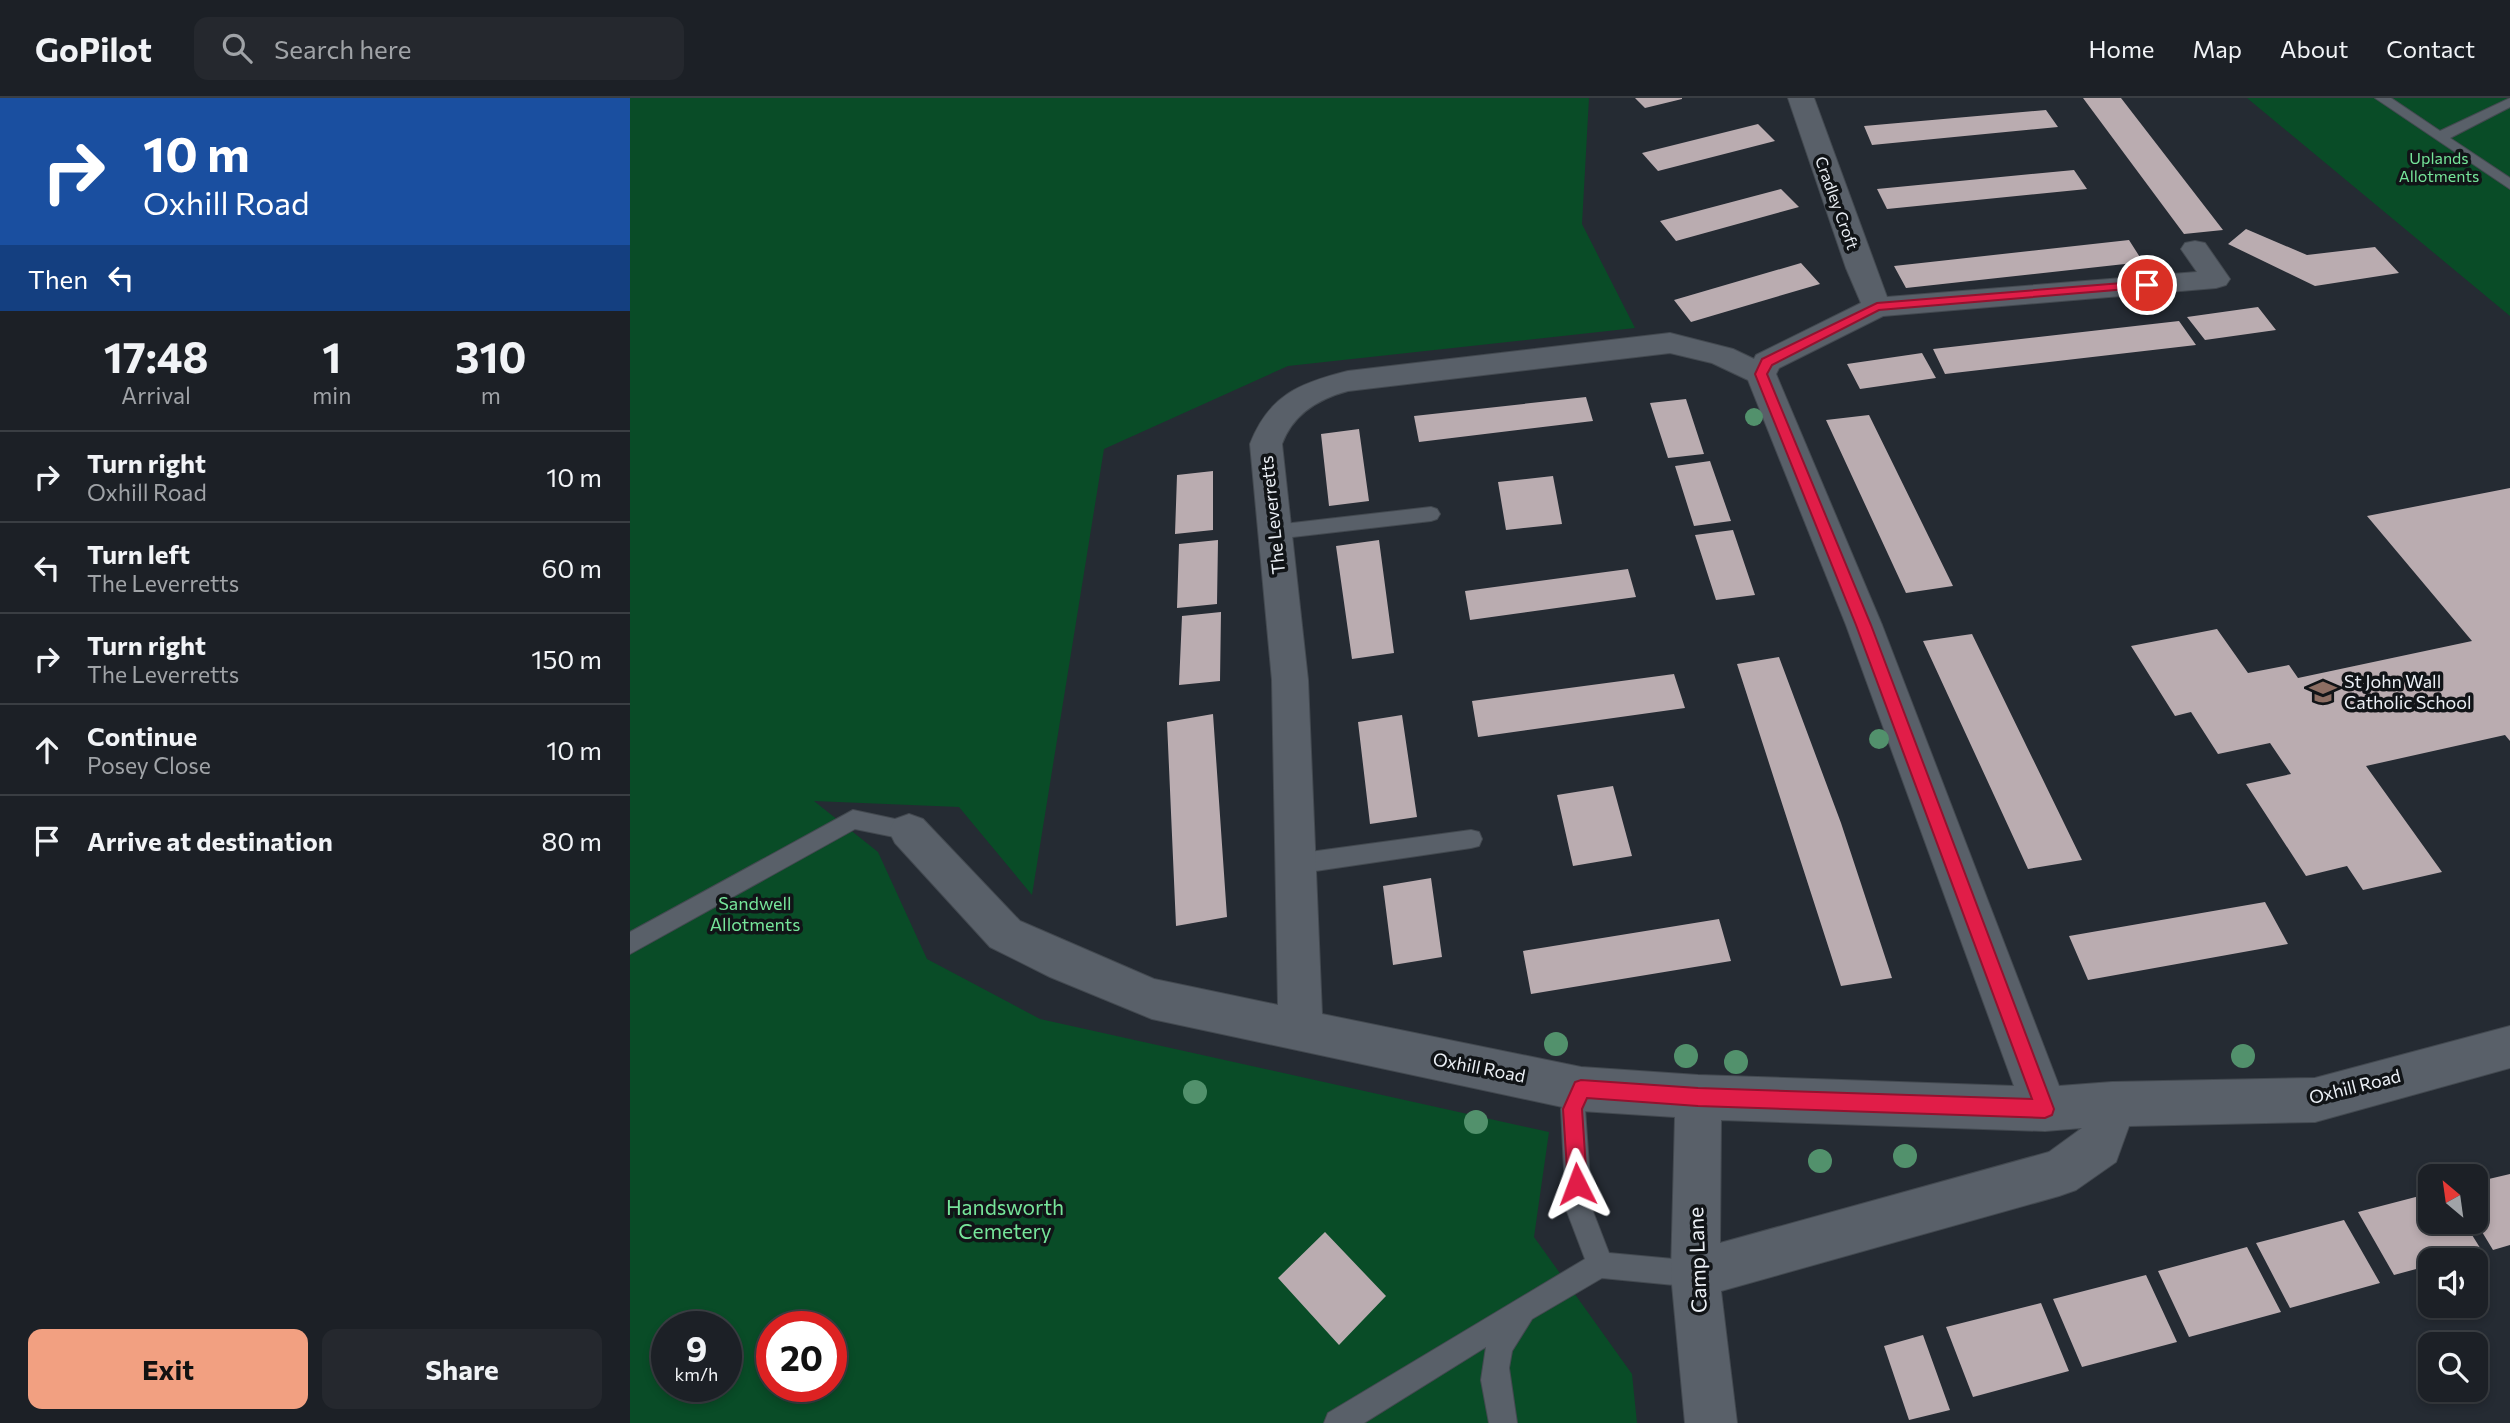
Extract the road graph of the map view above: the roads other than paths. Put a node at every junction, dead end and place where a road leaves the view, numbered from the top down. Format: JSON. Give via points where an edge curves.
{"nodes":[{"id":1,"x":1801,"y":98,"type":"edge"},
{"id":2,"x":2382,"y":98,"type":"edge"},
{"id":3,"x":2510,"y":102,"type":"edge"},
{"id":4,"x":2440,"y":138,"type":"junction"},
{"id":5,"x":2510,"y":185,"type":"edge"},
{"id":6,"x":2194,"y":249,"type":"dead end"},
{"id":7,"x":1877,"y":307,"type":"junction"},
{"id":8,"x":1761,"y":374,"type":"junction"},
{"id":9,"x":1431,"y":514,"type":"dead end"},
{"id":10,"x":1275,"y":532,"type":"junction"},
{"id":11,"x":909,"y":831,"type":"joint"},
{"id":12,"x":1471,"y":839,"type":"dead end"},
{"id":13,"x":1295,"y":864,"type":"junction"},
{"id":14,"x":630,"y":944,"type":"edge"},
{"id":15,"x":1301,"y":1032,"type":"junction"},
{"id":16,"x":2510,"y":1047,"type":"edge"},
{"id":17,"x":1581,"y":1089,"type":"junction"},
{"id":18,"x":1698,"y":1097,"type":"junction"},
{"id":19,"x":2112,"y":1104,"type":"junction"},
{"id":20,"x":2045,"y":1109,"type":"junction"},
{"id":21,"x":1601,"y":1265,"type":"junction"},
{"id":22,"x":1695,"y":1274,"type":"junction"},
{"id":23,"x":1531,"y":1304,"type":"junction"},
{"id":24,"x":1338,"y":1423,"type":"edge"},
{"id":25,"x":1503,"y":1423,"type":"edge"},
{"id":26,"x":1711,"y":1423,"type":"edge"}],
"edges":[{"from":1,"to":7,"type":"street","name":"Cradley Croft"},
{"from":2,"to":4,"type":"lane"},
{"from":3,"to":4,"type":"lane"},
{"from":4,"to":5,"type":"lane"},
{"from":6,"to":7,"type":"street","via":[[2216,279]]},
{"from":7,"to":8,"type":"street","via":[[1796,345],[1767,362]]},
{"from":8,"to":10,"type":"street","name":"The Leverretts","via":[[1722,356],[1670,343],[1324,386],[1285,409],[1270,428],[1266,444]]},
{"from":8,"to":20,"type":"street","via":[[1864,625]]},
{"from":9,"to":10,"type":"lane"},
{"from":10,"to":13,"type":"street","name":"The Leverretts","via":[[1290,680]]},
{"from":11,"to":14,"type":"lane","via":[[853,819]]},
{"from":11,"to":15,"type":"street","name":"Oxhill Road","via":[[1004,934],[1152,999]]},
{"from":12,"to":13,"type":"lane"},
{"from":13,"to":15,"type":"street","name":"The Leverretts"},
{"from":15,"to":17,"type":"street","name":"Oxhill Road"},
{"from":16,"to":19,"type":"street","name":"Oxhill Road","via":[[2315,1100]]},
{"from":17,"to":18,"type":"street","name":"Oxhill Road"},
{"from":17,"to":21,"type":"lane","via":[[1573,1109],[1579,1209]]},
{"from":18,"to":20,"type":"street","name":"Oxhill Road"},
{"from":18,"to":22,"type":"street","name":"Camp Lane"},
{"from":19,"to":20,"type":"street","name":"Oxhill Road"},
{"from":19,"to":22,"type":"street","via":[[2100,1146],[2060,1173]]},
{"from":21,"to":22,"type":"lane"},
{"from":21,"to":23,"type":"lane"},
{"from":22,"to":26,"type":"street","name":"Camp Lane"},
{"from":23,"to":24,"type":"lane"},
{"from":23,"to":25,"type":"lane","via":[[1501,1338],[1494,1379]]}]}
